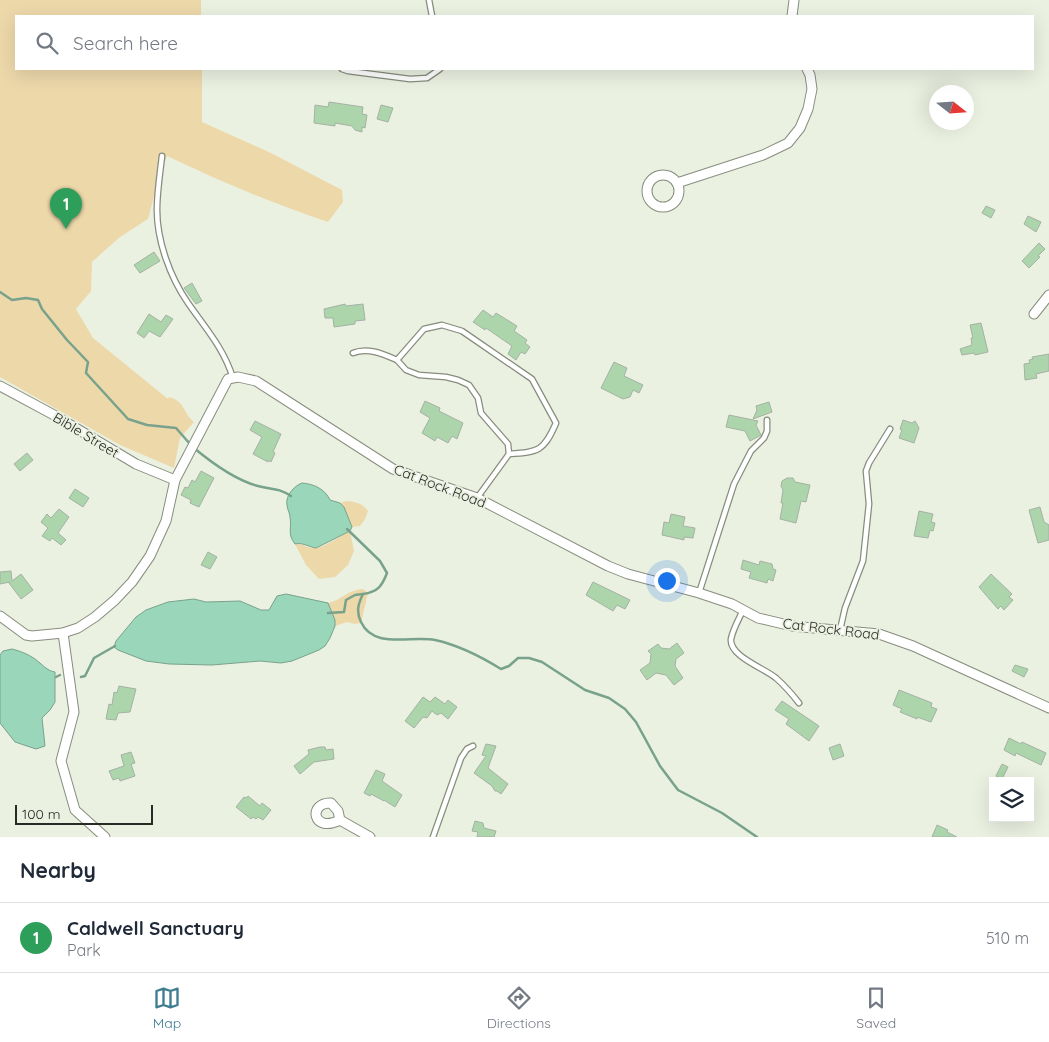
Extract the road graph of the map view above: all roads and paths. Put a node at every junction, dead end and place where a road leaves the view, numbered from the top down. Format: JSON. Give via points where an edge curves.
{"nodes":[{"id":1,"x":429,"y":0,"type":"edge"},
{"id":2,"x":794,"y":0,"type":"edge"},
{"id":3,"x":432,"y":15,"type":"edge"},
{"id":4,"x":792,"y":15,"type":"edge"},
{"id":5,"x":345,"y":70,"type":"edge"},
{"id":6,"x":439,"y":70,"type":"edge"},
{"id":7,"x":808,"y":70,"type":"edge"},
{"id":8,"x":162,"y":156,"type":"dead end"},
{"id":9,"x":676,"y":183,"type":"dead end"},
{"id":10,"x":1049,"y":294,"type":"edge"},
{"id":11,"x":1034,"y":314,"type":"dead end"},
{"id":12,"x":353,"y":353,"type":"dead end"},
{"id":13,"x":397,"y":360,"type":"junction"},
{"id":14,"x":233,"y":378,"type":"junction"},
{"id":15,"x":0,"y":386,"type":"edge"},
{"id":16,"x":767,"y":420,"type":"dead end"},
{"id":17,"x":890,"y":429,"type":"dead end"},
{"id":18,"x":509,"y":454,"type":"junction"},
{"id":19,"x":174,"y":480,"type":"junction"},
{"id":20,"x":477,"y":498,"type":"junction"},
{"id":21,"x":699,"y":593,"type":"junction"},
{"id":22,"x":743,"y":610,"type":"junction"},
{"id":23,"x":0,"y":616,"type":"edge"},
{"id":24,"x":840,"y":630,"type":"junction"},
{"id":25,"x":63,"y":633,"type":"junction"},
{"id":26,"x":799,"y":704,"type":"dead end"},
{"id":27,"x":1049,"y":708,"type":"edge"},
{"id":28,"x":473,"y":746,"type":"dead end"},
{"id":29,"x":340,"y":820,"type":"dead end"},
{"id":30,"x":105,"y":837,"type":"edge"},
{"id":31,"x":370,"y":837,"type":"edge"},
{"id":32,"x":433,"y":837,"type":"edge"}],
"edges":[{"from":1,"to":3,"type":"lane"},
{"from":2,"to":4,"type":"street"},
{"from":5,"to":6,"type":"lane","via":[[410,79],[427,78]]},
{"from":7,"to":9,"type":"street","via":[[812,89],[808,109],[800,128],[788,143]]},
{"from":8,"to":14,"type":"lane","via":[[157,210],[160,237],[170,269],[181,292],[216,341]]},
{"from":10,"to":11,"type":"street"},
{"from":12,"to":13,"type":"lane","via":[[359,350],[377,352]]},
{"from":13,"to":18,"type":"lane","via":[[406,370],[418,375],[446,377],[469,385],[478,398],[481,413],[508,444]]},
{"from":13,"to":18,"type":"lane","via":[[424,329],[442,325],[467,333],[532,379],[556,423],[543,447]]},
{"from":14,"to":19,"type":"street","via":[[228,379]]},
{"from":14,"to":20,"type":"street","name":"Cat Rock Road","via":[[238,376],[256,381],[393,469]]},
{"from":15,"to":19,"type":"street","name":"Bible Street","via":[[136,464]]},
{"from":16,"to":21,"type":"lane","via":[[764,438],[751,451],[734,484]]},
{"from":17,"to":24,"type":"lane","via":[[866,471],[869,504],[863,561]]},
{"from":18,"to":20,"type":"lane"},
{"from":19,"to":25,"type":"street","via":[[165,524],[150,556],[132,582],[95,617]]},
{"from":20,"to":21,"type":"street","name":"Cat Rock Road","via":[[608,566]]},
{"from":21,"to":22,"type":"street","name":"Cat Rock Road"},
{"from":22,"to":24,"type":"street","name":"Cat Rock Road","via":[[758,618],[792,626]]},
{"from":22,"to":26,"type":"lane","via":[[731,639],[732,647],[774,676]]},
{"from":23,"to":25,"type":"street","via":[[26,635]]},
{"from":24,"to":27,"type":"street","name":"Cat Rock Road","via":[[879,634],[913,646]]},
{"from":25,"to":30,"type":"street","via":[[74,712],[61,761],[75,810]]},
{"from":28,"to":32,"type":"lane","via":[[461,758]]},
{"from":29,"to":31,"type":"street"}]}
